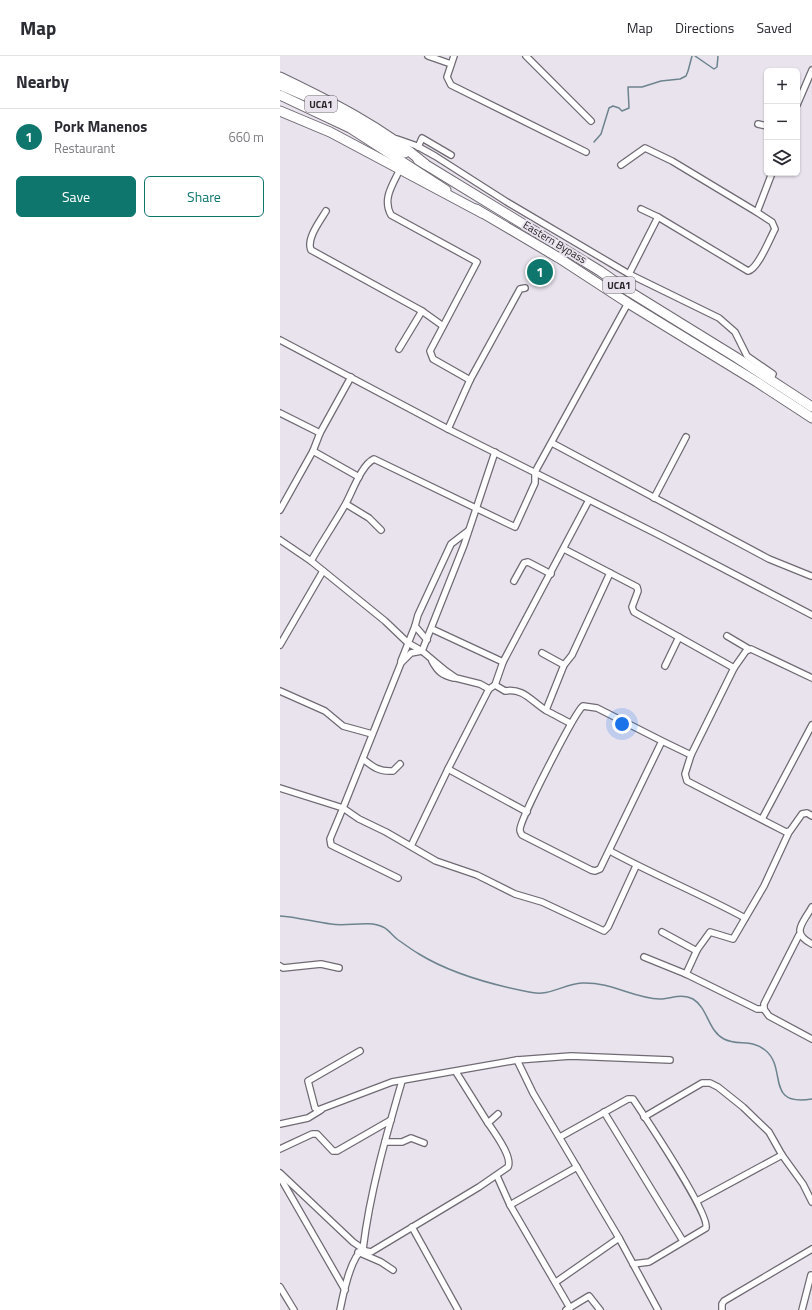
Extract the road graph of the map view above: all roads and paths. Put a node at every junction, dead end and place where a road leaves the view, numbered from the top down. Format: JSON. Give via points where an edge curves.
{"nodes":[{"id":1,"x":428,"y":56,"type":"edge"},
{"id":2,"x":454,"y":56,"type":"edge"},
{"id":3,"x":526,"y":56,"type":"edge"},
{"id":4,"x":451,"y":64,"type":"junction"},
{"id":5,"x":812,"y":70,"type":"edge"},
{"id":6,"x":280,"y":77,"type":"edge"},
{"id":7,"x":280,"y":85,"type":"edge"},
{"id":8,"x":280,"y":95,"type":"edge"},
{"id":9,"x":797,"y":104,"type":"edge"},
{"id":10,"x":280,"y":111,"type":"edge"},
{"id":11,"x":591,"y":121,"type":"dead end"},
{"id":12,"x":758,"y":124,"type":"dead end"},
{"id":13,"x":764,"y":125,"type":"edge"},
{"id":14,"x":388,"y":137,"type":"junction"},
{"id":15,"x":418,"y":147,"type":"junction"},
{"id":16,"x":586,"y":152,"type":"dead end"},
{"id":17,"x":451,"y":155,"type":"dead end"},
{"id":18,"x":425,"y":164,"type":"junction"},
{"id":19,"x":621,"y":165,"type":"dead end"},
{"id":20,"x":400,"y":169,"type":"junction"},
{"id":21,"x":771,"y":176,"type":"edge"},
{"id":22,"x":641,"y":209,"type":"dead end"},
{"id":23,"x":326,"y":211,"type":"dead end"},
{"id":24,"x":757,"y":212,"type":"junction"},
{"id":25,"x":482,"y":213,"type":"junction"},
{"id":26,"x":658,"y":217,"type":"junction"},
{"id":27,"x":574,"y":241,"type":"junction"},
{"id":28,"x":566,"y":252,"type":"junction"},
{"id":29,"x":629,"y":274,"type":"junction"},
{"id":30,"x":525,"y":288,"type":"dead end"},
{"id":31,"x":647,"y":302,"type":"junction"},
{"id":32,"x":628,"y":303,"type":"junction"},
{"id":33,"x":422,"y":311,"type":"junction"},
{"id":34,"x":642,"y":312,"type":"junction"},
{"id":35,"x":443,"y":326,"type":"junction"},
{"id":36,"x":280,"y":340,"type":"edge"},
{"id":37,"x":399,"y":349,"type":"dead end"},
{"id":38,"x":351,"y":377,"type":"junction"},
{"id":39,"x":470,"y":380,"type":"junction"},
{"id":40,"x":770,"y":381,"type":"junction"},
{"id":41,"x":812,"y":407,"type":"edge"},
{"id":42,"x":280,"y":413,"type":"edge"},
{"id":43,"x":812,"y":418,"type":"edge"},
{"id":44,"x":448,"y":429,"type":"junction"},
{"id":45,"x":320,"y":433,"type":"junction"},
{"id":46,"x":686,"y":437,"type":"dead end"},
{"id":47,"x":552,"y":443,"type":"junction"},
{"id":48,"x":313,"y":451,"type":"junction"},
{"id":49,"x":495,"y":452,"type":"junction"},
{"id":50,"x":535,"y":472,"type":"junction"},
{"id":51,"x":359,"y":476,"type":"junction"},
{"id":52,"x":654,"y":498,"type":"junction"},
{"id":53,"x":589,"y":500,"type":"junction"},
{"id":54,"x":346,"y":504,"type":"junction"},
{"id":55,"x":476,"y":507,"type":"junction"},
{"id":56,"x":280,"y":510,"type":"edge"},
{"id":57,"x":381,"y":530,"type":"dead end"},
{"id":58,"x":468,"y":531,"type":"junction"},
{"id":59,"x":280,"y":540,"type":"edge"},
{"id":60,"x":564,"y":548,"type":"junction"},
{"id":61,"x":311,"y":561,"type":"junction"},
{"id":62,"x":323,"y":571,"type":"junction"},
{"id":63,"x":551,"y":574,"type":"junction"},
{"id":64,"x":610,"y":574,"type":"junction"},
{"id":65,"x":811,"y":576,"type":"edge"},
{"id":66,"x":514,"y":581,"type":"dead end"},
{"id":67,"x":812,"y":615,"type":"edge"},
{"id":68,"x":416,"y":626,"type":"junction"},
{"id":69,"x":432,"y":629,"type":"junction"},
{"id":70,"x":727,"y":636,"type":"dead end"},
{"id":71,"x":679,"y":637,"type":"junction"},
{"id":72,"x":427,"y":640,"type":"junction"},
{"id":73,"x":408,"y":644,"type":"junction"},
{"id":74,"x":280,"y":645,"type":"edge"},
{"id":75,"x":749,"y":649,"type":"junction"},
{"id":76,"x":422,"y":651,"type":"junction"},
{"id":77,"x":542,"y":653,"type":"dead end"},
{"id":78,"x":503,"y":662,"type":"junction"},
{"id":79,"x":400,"y":663,"type":"junction"},
{"id":80,"x":564,"y":665,"type":"junction"},
{"id":81,"x":664,"y":666,"type":"dead end"},
{"id":82,"x":734,"y":668,"type":"junction"},
{"id":83,"x":812,"y":678,"type":"edge"},
{"id":84,"x":495,"y":685,"type":"junction"},
{"id":85,"x":489,"y":689,"type":"junction"},
{"id":86,"x":280,"y":691,"type":"edge"},
{"id":87,"x":546,"y":710,"type":"junction"},
{"id":88,"x":570,"y":723,"type":"junction"},
{"id":89,"x":812,"y":725,"type":"edge"},
{"id":90,"x":372,"y":734,"type":"junction"},
{"id":91,"x":662,"y":741,"type":"junction"},
{"id":92,"x":691,"y":755,"type":"junction"},
{"id":93,"x":363,"y":760,"type":"junction"},
{"id":94,"x":400,"y":764,"type":"dead end"},
{"id":95,"x":448,"y":769,"type":"junction"},
{"id":96,"x":280,"y":788,"type":"edge"},
{"id":97,"x":343,"y":808,"type":"junction"},
{"id":98,"x":527,"y":812,"type":"junction"},
{"id":99,"x":812,"y":816,"type":"edge"},
{"id":100,"x":762,"y":819,"type":"junction"},
{"id":101,"x":789,"y":832,"type":"junction"},
{"id":102,"x":411,"y":846,"type":"junction"},
{"id":103,"x":610,"y":851,"type":"junction"},
{"id":104,"x":636,"y":866,"type":"junction"},
{"id":105,"x":398,"y":878,"type":"dead end"},
{"id":106,"x":812,"y":907,"type":"edge"},
{"id":107,"x":745,"y":918,"type":"junction"},
{"id":108,"x":662,"y":932,"type":"dead end"},
{"id":109,"x":799,"y":935,"type":"junction"},
{"id":110,"x":812,"y":944,"type":"edge"},
{"id":111,"x":697,"y":950,"type":"junction"},
{"id":112,"x":644,"y":957,"type":"dead end"},
{"id":113,"x":280,"y":966,"type":"edge"},
{"id":114,"x":339,"y":968,"type":"dead end"},
{"id":115,"x":686,"y":974,"type":"junction"},
{"id":116,"x":764,"y":1009,"type":"junction"},
{"id":117,"x":812,"y":1039,"type":"edge"},
{"id":118,"x":360,"y":1052,"type":"dead end"},
{"id":119,"x":517,"y":1060,"type":"junction"},
{"id":120,"x":670,"y":1060,"type":"dead end"},
{"id":121,"x":456,"y":1072,"type":"junction"},
{"id":122,"x":402,"y":1081,"type":"junction"},
{"id":123,"x":322,"y":1110,"type":"junction"},
{"id":124,"x":604,"y":1112,"type":"junction"},
{"id":125,"x":498,"y":1114,"type":"dead end"},
{"id":126,"x":644,"y":1117,"type":"junction"},
{"id":127,"x":391,"y":1120,"type":"junction"},
{"id":128,"x":488,"y":1123,"type":"junction"},
{"id":129,"x":280,"y":1124,"type":"edge"},
{"id":130,"x":560,"y":1137,"type":"junction"},
{"id":131,"x":385,"y":1142,"type":"junction"},
{"id":132,"x":424,"y":1142,"type":"dead end"},
{"id":133,"x":280,"y":1149,"type":"edge"},
{"id":134,"x":782,"y":1155,"type":"junction"},
{"id":135,"x":577,"y":1167,"type":"junction"},
{"id":136,"x":280,"y":1173,"type":"edge"},
{"id":137,"x":497,"y":1176,"type":"junction"},
{"id":138,"x":280,"y":1177,"type":"edge"},
{"id":139,"x":697,"y":1201,"type":"junction"},
{"id":140,"x":812,"y":1202,"type":"edge"},
{"id":141,"x":510,"y":1205,"type":"junction"},
{"id":142,"x":412,"y":1227,"type":"junction"},
{"id":143,"x":619,"y":1238,"type":"junction"},
{"id":144,"x":684,"y":1241,"type":"junction"},
{"id":145,"x":812,"y":1249,"type":"edge"},
{"id":146,"x":360,"y":1251,"type":"junction"},
{"id":147,"x":633,"y":1264,"type":"junction"},
{"id":148,"x":393,"y":1270,"type":"dead end"},
{"id":149,"x":812,"y":1274,"type":"edge"},
{"id":150,"x":556,"y":1282,"type":"junction"},
{"id":151,"x":280,"y":1287,"type":"edge"},
{"id":152,"x":345,"y":1290,"type":"junction"},
{"id":153,"x":568,"y":1309,"type":"edge"},
{"id":154,"x":294,"y":1310,"type":"edge"},
{"id":155,"x":340,"y":1310,"type":"edge"},
{"id":156,"x":458,"y":1310,"type":"edge"},
{"id":157,"x":600,"y":1310,"type":"edge"},
{"id":158,"x":658,"y":1310,"type":"edge"},
{"id":159,"x":722,"y":1310,"type":"edge"},
{"id":160,"x":802,"y":1310,"type":"edge"}],
"edges":[{"from":1,"to":4,"type":"street"},
{"from":2,"to":4,"type":"street"},
{"from":3,"to":11,"type":"street"},
{"from":4,"to":16,"type":"street","via":[[447,77],[451,85]]},
{"from":5,"to":9,"type":"street"},
{"from":6,"to":14,"type":"main road","via":[[324,98]]},
{"from":7,"to":18,"type":"main road","name":"Eastern Bypass","number":"UCA1","via":[[312,99]]},
{"from":8,"to":25,"type":"main road","name":"Eastern Bypass","number":"UCA1","via":[[350,128]]},
{"from":10,"to":20,"type":"main road","via":[[330,132]]},
{"from":12,"to":13,"type":"street"},
{"from":14,"to":15,"type":"street"},
{"from":14,"to":18,"type":"main road","via":[[406,147]]},
{"from":15,"to":17,"type":"street","via":[[422,138]]},
{"from":15,"to":27,"type":"street"},
{"from":18,"to":28,"type":"main road","name":"Eastern Bypass","number":"UCA1"},
{"from":19,"to":24,"type":"street","via":[[645,148],[672,161]]},
{"from":20,"to":25,"type":"main road"},
{"from":20,"to":35,"type":"street","via":[[386,199],[391,215],[477,262]]},
{"from":21,"to":24,"type":"street"},
{"from":22,"to":26,"type":"street"},
{"from":23,"to":33,"type":"street","via":[[312,237],[311,250]]},
{"from":24,"to":26,"type":"street","via":[[772,222],[775,229],[759,261],[751,270]]},
{"from":25,"to":32,"type":"main road","name":"Eastern Bypass","number":"UCA1","via":[[559,258]]},
{"from":26,"to":29,"type":"street"},
{"from":27,"to":28,"type":"street"},
{"from":27,"to":29,"type":"street"},
{"from":28,"to":31,"type":"main road","name":"Eastern Bypass","number":"UCA1"},
{"from":29,"to":40,"type":"street","via":[[729,325],[739,338],[747,356],[773,374]]},
{"from":30,"to":39,"type":"street","via":[[520,290]]},
{"from":31,"to":34,"type":"main road"},
{"from":31,"to":40,"type":"main road","name":"Eastern Bypass","number":"UCA1"},
{"from":32,"to":34,"type":"main road","name":"Eastern Bypass","number":"UCA1"},
{"from":32,"to":47,"type":"street"},
{"from":33,"to":35,"type":"street"},
{"from":33,"to":37,"type":"street"},
{"from":34,"to":43,"type":"main road","name":"Eastern Bypass","number":"UCA1"},
{"from":35,"to":39,"type":"street","via":[[430,351],[431,356]]},
{"from":36,"to":38,"type":"street"},
{"from":38,"to":44,"type":"street"},
{"from":38,"to":45,"type":"street"},
{"from":39,"to":44,"type":"street"},
{"from":40,"to":41,"type":"main road","name":"Eastern Bypass","number":"UCA1","via":[[800,397]]},
{"from":42,"to":45,"type":"street"},
{"from":44,"to":49,"type":"street"},
{"from":45,"to":48,"type":"street"},
{"from":46,"to":52,"type":"street"},
{"from":47,"to":50,"type":"street"},
{"from":47,"to":52,"type":"street"},
{"from":48,"to":51,"type":"street"},
{"from":48,"to":56,"type":"street"},
{"from":49,"to":50,"type":"street"},
{"from":49,"to":55,"type":"street"},
{"from":50,"to":53,"type":"street"},
{"from":50,"to":55,"type":"street","via":[[534,483],[515,527]]},
{"from":51,"to":54,"type":"street"},
{"from":51,"to":55,"type":"street","via":[[370,461],[378,460],[429,487]]},
{"from":52,"to":65,"type":"street","via":[[769,559]]},
{"from":53,"to":60,"type":"street"},
{"from":53,"to":67,"type":"street"},
{"from":54,"to":57,"type":"street","via":[[369,518]]},
{"from":54,"to":61,"type":"street"},
{"from":55,"to":58,"type":"street"},
{"from":58,"to":68,"type":"street","via":[[451,544],[418,615]]},
{"from":58,"to":69,"type":"street"},
{"from":59,"to":61,"type":"street"},
{"from":60,"to":63,"type":"street"},
{"from":60,"to":64,"type":"street"},
{"from":61,"to":62,"type":"street"},
{"from":62,"to":73,"type":"street","via":[[385,621]]},
{"from":62,"to":74,"type":"street"},
{"from":63,"to":66,"type":"street","via":[[528,562],[524,563]]},
{"from":63,"to":78,"type":"street"},
{"from":64,"to":71,"type":"street","via":[[638,589],[632,607],[634,612]]},
{"from":64,"to":80,"type":"street","via":[[572,655]]},
{"from":68,"to":72,"type":"street"},
{"from":68,"to":73,"type":"street"},
{"from":69,"to":72,"type":"street"},
{"from":69,"to":78,"type":"street"},
{"from":70,"to":75,"type":"street"},
{"from":71,"to":81,"type":"street"},
{"from":71,"to":82,"type":"street"},
{"from":72,"to":76,"type":"street"},
{"from":73,"to":76,"type":"street"},
{"from":73,"to":79,"type":"street"},
{"from":75,"to":82,"type":"street"},
{"from":75,"to":83,"type":"street"},
{"from":76,"to":79,"type":"street","via":[[411,653]]},
{"from":76,"to":85,"type":"street","via":[[456,678]]},
{"from":77,"to":80,"type":"street"},
{"from":78,"to":84,"type":"street"},
{"from":79,"to":90,"type":"street"},
{"from":80,"to":87,"type":"street"},
{"from":82,"to":92,"type":"street"},
{"from":84,"to":85,"type":"street"},
{"from":84,"to":87,"type":"street","via":[[505,691],[514,689]]},
{"from":85,"to":95,"type":"street"},
{"from":86,"to":90,"type":"street","via":[[325,711],[343,726]]},
{"from":87,"to":88,"type":"street"},
{"from":88,"to":91,"type":"street","via":[[578,709],[591,706]]},
{"from":88,"to":98,"type":"street"},
{"from":89,"to":100,"type":"street"},
{"from":90,"to":93,"type":"street"},
{"from":91,"to":92,"type":"street"},
{"from":91,"to":103,"type":"street"},
{"from":92,"to":100,"type":"street","via":[[685,774],[687,781]]},
{"from":93,"to":94,"type":"street","via":[[376,770],[384,772],[393,771]]},
{"from":93,"to":97,"type":"street"},
{"from":95,"to":98,"type":"street"},
{"from":95,"to":102,"type":"street"},
{"from":96,"to":97,"type":"street"},
{"from":97,"to":102,"type":"street"},
{"from":97,"to":105,"type":"street","via":[[332,833],[331,845]]},
{"from":98,"to":103,"type":"street","via":[[519,829],[522,835],[592,870],[600,869]]},
{"from":99,"to":101,"type":"street","via":[[802,814]]},
{"from":100,"to":101,"type":"street"},
{"from":101,"to":107,"type":"street","via":[[764,886]]},
{"from":102,"to":104,"type":"street","via":[[436,861],[476,875],[514,894],[542,902],[604,931]]},
{"from":103,"to":104,"type":"street"},
{"from":104,"to":107,"type":"street","via":[[710,899]]},
{"from":106,"to":109,"type":"street","via":[[799,930]]},
{"from":107,"to":111,"type":"street","via":[[733,939],[710,932]]},
{"from":108,"to":111,"type":"street"},
{"from":109,"to":110,"type":"street"},
{"from":109,"to":116,"type":"street","via":[[764,1004]]},
{"from":111,"to":115,"type":"street"},
{"from":112,"to":115,"type":"street"},
{"from":113,"to":114,"type":"street","via":[[283,968],[321,964]]},
{"from":115,"to":116,"type":"street","via":[[757,1009]]},
{"from":116,"to":117,"type":"street","via":[[769,1016]]},
{"from":118,"to":123,"type":"street","via":[[308,1081],[315,1108]]},
{"from":119,"to":120,"type":"street","via":[[571,1056]]},
{"from":119,"to":121,"type":"street"},
{"from":119,"to":130,"type":"street"},
{"from":121,"to":122,"type":"street"},
{"from":121,"to":128,"type":"street"},
{"from":122,"to":123,"type":"street","via":[[392,1082]]},
{"from":122,"to":127,"type":"street"},
{"from":123,"to":129,"type":"street","via":[[308,1118]]},
{"from":124,"to":126,"type":"street","via":[[628,1099],[633,1099]]},
{"from":124,"to":130,"type":"street"},
{"from":124,"to":144,"type":"street"},
{"from":125,"to":128,"type":"street"},
{"from":126,"to":134,"type":"street","via":[[702,1083],[710,1083],[743,1107],[769,1132]]},
{"from":126,"to":139,"type":"street"},
{"from":127,"to":131,"type":"street"},
{"from":127,"to":133,"type":"street","via":[[337,1152],[317,1134]]},
{"from":128,"to":137,"type":"street","via":[[509,1161],[508,1168]]},
{"from":130,"to":135,"type":"street"},
{"from":131,"to":132,"type":"street","via":[[402,1142],[411,1138]]},
{"from":131,"to":146,"type":"street"},
{"from":134,"to":139,"type":"street"},
{"from":134,"to":140,"type":"street","via":[[803,1184]]},
{"from":135,"to":141,"type":"street"},
{"from":135,"to":143,"type":"street"},
{"from":136,"to":146,"type":"street"},
{"from":137,"to":141,"type":"street"},
{"from":137,"to":142,"type":"street"},
{"from":138,"to":152,"type":"street"},
{"from":139,"to":144,"type":"street","via":[[706,1220],[706,1228]]},
{"from":141,"to":150,"type":"street"},
{"from":142,"to":146,"type":"street","via":[[371,1252]]},
{"from":142,"to":156,"type":"street"},
{"from":143,"to":147,"type":"street"},
{"from":143,"to":150,"type":"street"},
{"from":144,"to":147,"type":"street","via":[[649,1262]]},
{"from":145,"to":159,"type":"street","via":[[724,1301]]},
{"from":146,"to":148,"type":"street"},
{"from":146,"to":152,"type":"street"},
{"from":147,"to":158,"type":"street"},
{"from":149,"to":160,"type":"street"},
{"from":150,"to":153,"type":"street"},
{"from":151,"to":154,"type":"street"},
{"from":152,"to":155,"type":"street"},
{"from":153,"to":157,"type":"street","via":[[589,1296]]}]}
